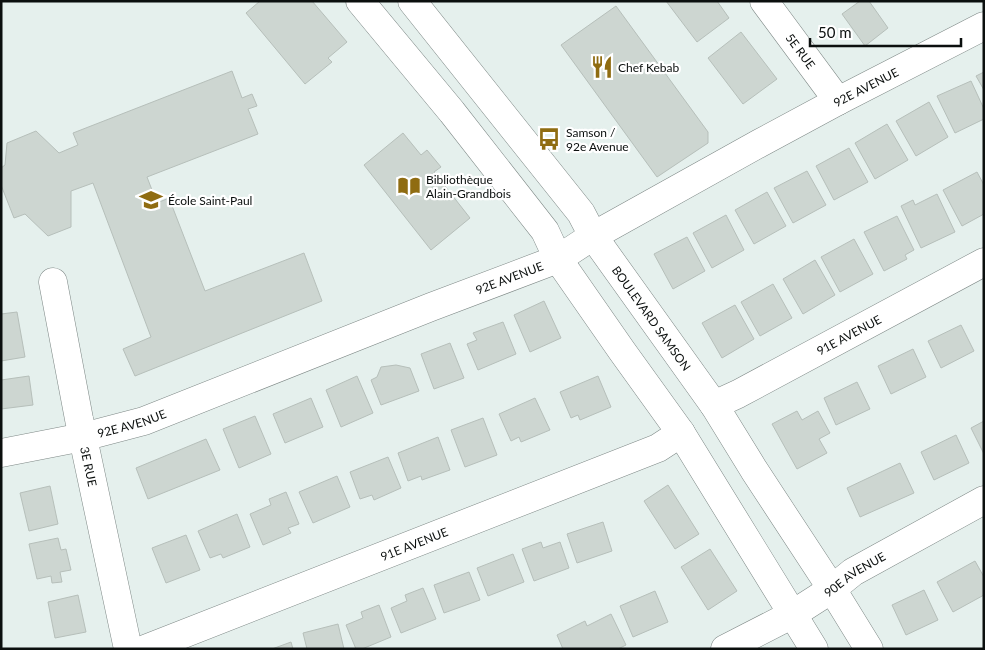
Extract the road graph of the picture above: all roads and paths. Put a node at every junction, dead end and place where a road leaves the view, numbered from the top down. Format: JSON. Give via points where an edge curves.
{"nodes":[{"id":1,"x":360,"y":1,"type":"edge"},
{"id":2,"x":412,"y":1,"type":"edge"},
{"id":3,"x":764,"y":1,"type":"edge"},
{"id":4,"x":984,"y":26,"type":"edge"},
{"id":5,"x":838,"y":102,"type":"junction"},
{"id":6,"x":593,"y":236,"type":"junction"},
{"id":7,"x":558,"y":259,"type":"junction"},
{"id":8,"x":984,"y":262,"type":"edge"},
{"id":9,"x":53,"y":282,"type":"dead end"},
{"id":10,"x":714,"y":405,"type":"junction"},
{"id":11,"x":681,"y":433,"type":"junction"},
{"id":12,"x":83,"y":437,"type":"junction"},
{"id":13,"x":1,"y":453,"type":"edge"},
{"id":14,"x":984,"y":500,"type":"edge"},
{"id":15,"x":832,"y":589,"type":"junction"},
{"id":16,"x":793,"y":614,"type":"junction"},
{"id":17,"x":128,"y":649,"type":"edge"},
{"id":18,"x":145,"y":649,"type":"edge"},
{"id":19,"x":725,"y":649,"type":"edge"},
{"id":20,"x":814,"y":649,"type":"edge"},
{"id":21,"x":869,"y":649,"type":"edge"}],
"edges":[{"from":1,"to":7,"type":"street","via":[[545,231]]},
{"from":2,"to":6,"type":"street","name":"BOULEVARD SAMSON","via":[[581,213]]},
{"from":3,"to":5,"type":"street","name":"5E RUE"},
{"from":4,"to":5,"type":"street","name":"92E AVENUE"},
{"from":5,"to":6,"type":"street","name":"92E AVENUE"},
{"from":6,"to":7,"type":"street","name":"92E AVENUE"},
{"from":6,"to":10,"type":"street","name":"BOULEVARD SAMSON"},
{"from":7,"to":11,"type":"street"},
{"from":7,"to":12,"type":"street","name":"92E AVENUE","via":[[144,421]]},
{"from":8,"to":10,"type":"street","name":"91E AVENUE"},
{"from":9,"to":12,"type":"street","name":"3E RUE"},
{"from":10,"to":15,"type":"street","name":"BOULEVARD SAMSON"},
{"from":11,"to":16,"type":"street"},
{"from":11,"to":18,"type":"street","name":"91E AVENUE","via":[[658,448]]},
{"from":12,"to":13,"type":"street","name":"92E AVENUE"},
{"from":12,"to":17,"type":"street","name":"3E RUE"},
{"from":14,"to":15,"type":"street","name":"90E AVENUE","via":[[853,572]]},
{"from":15,"to":16,"type":"street","name":"90E AVENUE"},
{"from":15,"to":21,"type":"street","name":"BOULEVARD SAMSON"},
{"from":16,"to":19,"type":"street","name":"90E AVENUE"},
{"from":16,"to":20,"type":"street"}]}
